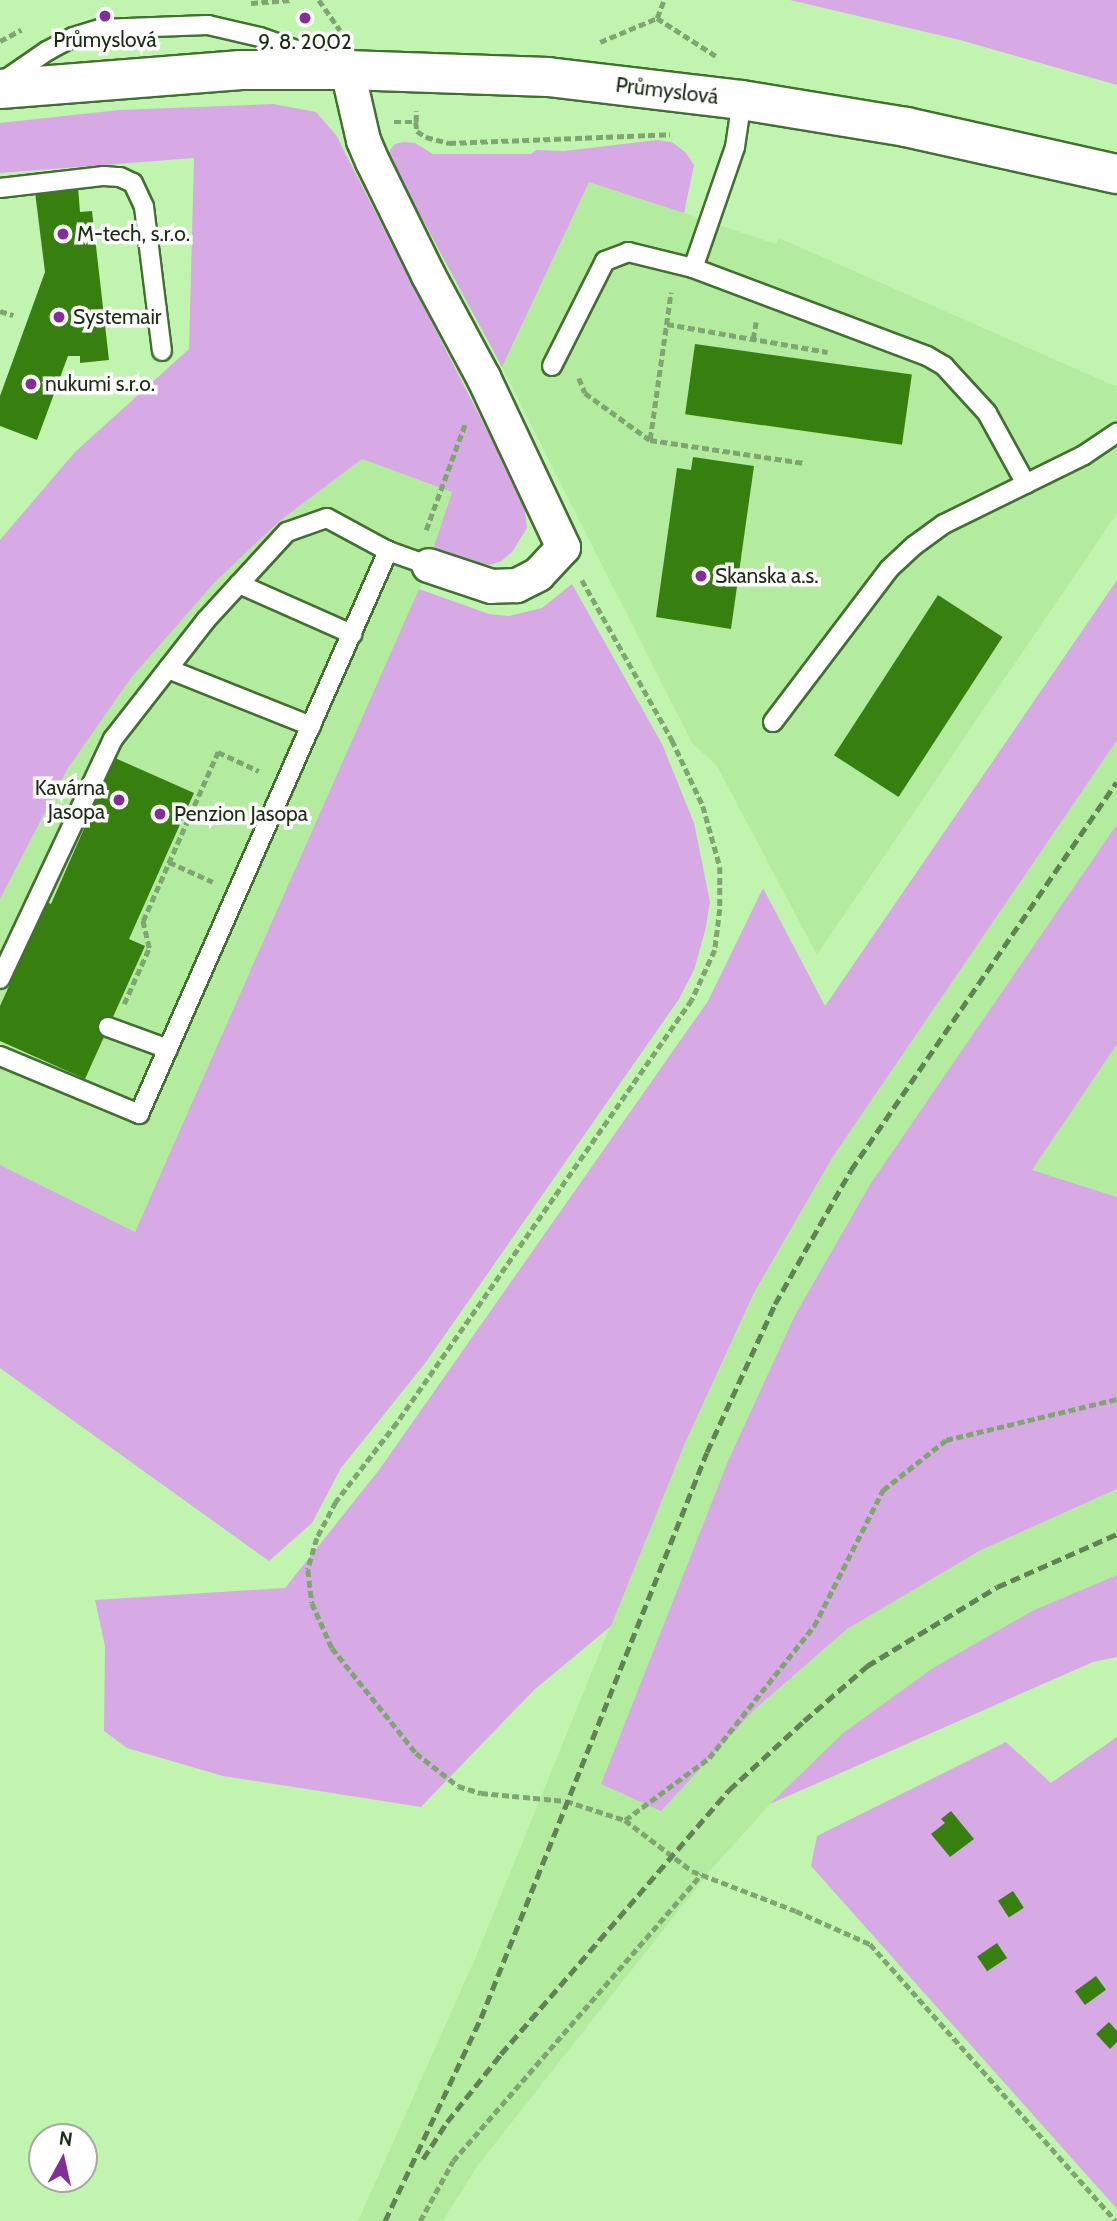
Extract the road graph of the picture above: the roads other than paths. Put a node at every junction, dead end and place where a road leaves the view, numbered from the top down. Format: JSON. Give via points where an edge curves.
{"nodes":[{"id":1,"x":347,"y":70,"type":"junction"},
{"id":2,"x":0,"y":86,"type":"edge"},
{"id":3,"x":740,"y":115,"type":"junction"},
{"id":4,"x":1117,"y":174,"type":"edge"},
{"id":5,"x":0,"y":188,"type":"edge"},
{"id":6,"x":684,"y":266,"type":"junction"},
{"id":7,"x":162,"y":351,"type":"dead end"},
{"id":8,"x":552,"y":366,"type":"dead end"},
{"id":9,"x":1117,"y":433,"type":"edge"},
{"id":10,"x":1026,"y":484,"type":"junction"},
{"id":11,"x":388,"y":551,"type":"junction"},
{"id":12,"x":422,"y":562,"type":"joint"},
{"id":13,"x":239,"y":584,"type":"junction"},
{"id":14,"x":352,"y":634,"type":"junction"},
{"id":15,"x":168,"y":669,"type":"junction"},
{"id":16,"x":773,"y":722,"type":"dead end"},
{"id":17,"x":311,"y":726,"type":"junction"},
{"id":18,"x":0,"y":979,"type":"edge"},
{"id":19,"x":111,"y":1028,"type":"road end"},
{"id":20,"x":168,"y":1049,"type":"junction"},
{"id":21,"x":0,"y":1056,"type":"edge"}],
"edges":[{"from":1,"to":2,"type":"main road","name":"Průmyslová","via":[[228,71]]},
{"from":1,"to":2,"type":"lane","via":[[260,37],[191,24],[85,33],[47,51]]},
{"from":1,"to":3,"type":"main road","name":"Průmyslová","via":[[548,77]]},
{"from":1,"to":12,"type":"street","via":[[372,161],[483,377],[563,547],[538,574],[516,585],[491,586]]},
{"from":3,"to":4,"type":"main road","name":"Průmyslová","via":[[906,127]]},
{"from":3,"to":6,"type":"lane","via":[[735,147]]},
{"from":5,"to":7,"type":"lane","via":[[104,176],[133,183],[144,207]]},
{"from":6,"to":8,"type":"lane","via":[[628,252],[605,261]]},
{"from":6,"to":10,"type":"lane","via":[[944,366],[988,413]]},
{"from":9,"to":10,"type":"lane"},
{"from":10,"to":16,"type":"lane","via":[[944,524],[889,569]]},
{"from":11,"to":12,"type":"lane"},
{"from":11,"to":13,"type":"lane","via":[[327,518],[287,532]]},
{"from":11,"to":14,"type":"lane"},
{"from":13,"to":14,"type":"lane"},
{"from":13,"to":15,"type":"lane"},
{"from":14,"to":17,"type":"lane"},
{"from":15,"to":17,"type":"lane"},
{"from":15,"to":18,"type":"lane","via":[[113,739]]},
{"from":17,"to":20,"type":"lane"},
{"from":19,"to":20,"type":"lane"},
{"from":20,"to":21,"type":"lane","via":[[139,1114]]}]}
